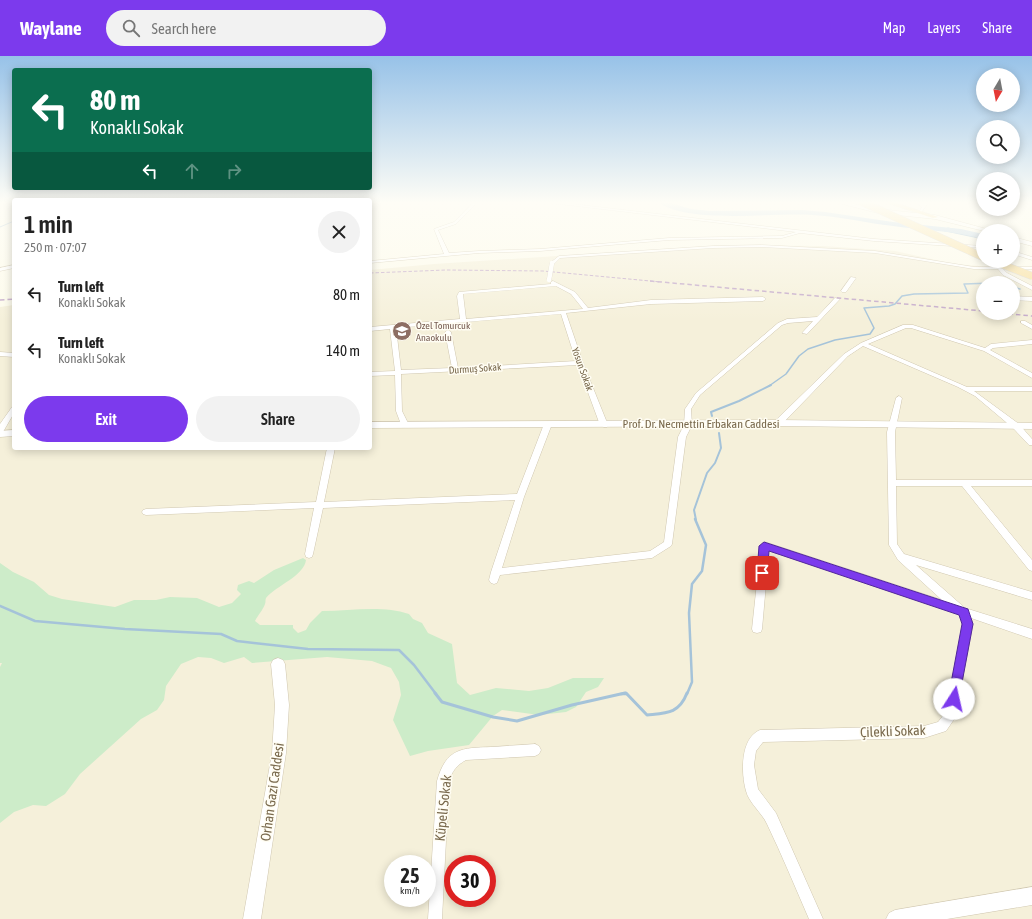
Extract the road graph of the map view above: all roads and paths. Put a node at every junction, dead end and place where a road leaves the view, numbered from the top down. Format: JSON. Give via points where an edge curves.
{"nodes":[{"id":1,"x":442,"y":241,"type":"edge"},
{"id":2,"x":642,"y":241,"type":"edge"},
{"id":3,"x":890,"y":241,"type":"edge"},
{"id":4,"x":950,"y":241,"type":"edge"},
{"id":5,"x":956,"y":241,"type":"edge"},
{"id":6,"x":976,"y":246,"type":"edge"},
{"id":7,"x":976,"y":250,"type":"edge"},
{"id":8,"x":976,"y":254,"type":"edge"},
{"id":9,"x":448,"y":255,"type":"junction"},
{"id":10,"x":1020,"y":255,"type":"edge"},
{"id":11,"x":1032,"y":259,"type":"edge"},
{"id":12,"x":372,"y":262,"type":"edge"},
{"id":13,"x":1020,"y":266,"type":"edge"},
{"id":14,"x":12,"y":267,"type":"edge"},
{"id":15,"x":1020,"y":267,"type":"edge"},
{"id":16,"x":1000,"y":269,"type":"junction"},
{"id":17,"x":0,"y":270,"type":"edge"},
{"id":18,"x":1032,"y":270,"type":"edge"},
{"id":19,"x":853,"y":278,"type":"dead end"},
{"id":20,"x":556,"y":285,"type":"junction"},
{"id":21,"x":1032,"y":288,"type":"edge"},
{"id":22,"x":844,"y":291,"type":"dead end"},
{"id":23,"x":1020,"y":298,"type":"edge"},
{"id":24,"x":763,"y":299,"type":"dead end"},
{"id":25,"x":837,"y":299,"type":"dead end"},
{"id":26,"x":1032,"y":299,"type":"edge"},
{"id":27,"x":587,"y":310,"type":"junction"},
{"id":28,"x":564,"y":312,"type":"junction"},
{"id":29,"x":818,"y":319,"type":"junction"},
{"id":30,"x":463,"y":321,"type":"junction"},
{"id":31,"x":1023,"y":322,"type":"dead end"},
{"id":32,"x":393,"y":327,"type":"junction"},
{"id":33,"x":1032,"y":327,"type":"edge"},
{"id":34,"x":372,"y":329,"type":"edge"},
{"id":35,"x":448,"y":332,"type":"dead end"},
{"id":36,"x":805,"y":333,"type":"dead end"},
{"id":37,"x":1032,"y":342,"type":"edge"},
{"id":38,"x":863,"y":344,"type":"junction"},
{"id":39,"x":986,"y":350,"type":"junction"},
{"id":40,"x":0,"y":354,"type":"edge"},
{"id":41,"x":12,"y":355,"type":"edge"},
{"id":42,"x":580,"y":363,"type":"junction"},
{"id":43,"x":455,"y":369,"type":"junction"},
{"id":44,"x":398,"y":372,"type":"junction"},
{"id":45,"x":372,"y":374,"type":"edge"},
{"id":46,"x":1032,"y":376,"type":"edge"},
{"id":47,"x":966,"y":389,"type":"junction"},
{"id":48,"x":1032,"y":389,"type":"edge"},
{"id":49,"x":899,"y":398,"type":"dead end"},
{"id":50,"x":12,"y":411,"type":"edge"},
{"id":51,"x":778,"y":423,"type":"junction"},
{"id":52,"x":548,"y":424,"type":"junction"},
{"id":53,"x":372,"y":425,"type":"edge"},
{"id":54,"x":405,"y":425,"type":"junction"},
{"id":55,"x":604,"y":425,"type":"junction"},
{"id":56,"x":688,"y":425,"type":"junction"},
{"id":57,"x":894,"y":426,"type":"junction"},
{"id":58,"x":1016,"y":426,"type":"junction"},
{"id":59,"x":1032,"y":426,"type":"edge"},
{"id":60,"x":0,"y":432,"type":"edge"},
{"id":61,"x":12,"y":434,"type":"edge"},
{"id":62,"x":1032,"y":443,"type":"edge"},
{"id":63,"x":331,"y":450,"type":"edge"},
{"id":64,"x":892,"y":483,"type":"junction"},
{"id":65,"x":964,"y":483,"type":"junction"},
{"id":66,"x":1032,"y":483,"type":"edge"},
{"id":67,"x":520,"y":497,"type":"junction"},
{"id":68,"x":320,"y":504,"type":"junction"},
{"id":69,"x":146,"y":512,"type":"dead end"},
{"id":70,"x":309,"y":554,"type":"dead end"},
{"id":71,"x":901,"y":557,"type":"junction"},
{"id":72,"x":1032,"y":566,"type":"edge"},
{"id":73,"x":1032,"y":596,"type":"edge"},
{"id":74,"x":964,"y":612,"type":"junction"},
{"id":75,"x":757,"y":629,"type":"dead end"},
{"id":76,"x":1032,"y":634,"type":"edge"},
{"id":77,"x":278,"y":664,"type":"dead end"},
{"id":78,"x":535,"y":750,"type":"dead end"},
{"id":79,"x":1032,"y":896,"type":"edge"},
{"id":80,"x":252,"y":919,"type":"edge"},
{"id":81,"x":436,"y":919,"type":"edge"},
{"id":82,"x":816,"y":919,"type":"edge"},
{"id":83,"x":895,"y":919,"type":"edge"}],
"edges":[{"from":1,"to":9,"type":"street"},
{"from":2,"to":9,"type":"street"},
{"from":3,"to":6,"type":"street"},
{"from":4,"to":8,"type":"highway","bridge":true},
{"from":5,"to":7,"type":"highway"},
{"from":9,"to":12,"type":"street"},
{"from":10,"to":11,"type":"street"},
{"from":13,"to":18,"type":"highway"},
{"from":14,"to":17,"type":"street"},
{"from":15,"to":18,"type":"highway","bridge":true},
{"from":16,"to":18,"type":"street"},
{"from":16,"to":20,"type":"street","bridge":true,"via":[[946,265],[875,252],[762,246],[713,247],[559,257],[552,263],[549,280]]},
{"from":16,"to":21,"type":"street"},
{"from":19,"to":22,"type":"street"},
{"from":20,"to":27,"type":"street","via":[[573,293]]},
{"from":20,"to":30,"type":"street","via":[[462,293],[460,296]]},
{"from":23,"to":26,"type":"street"},
{"from":24,"to":27,"type":"street","via":[[651,302]]},
{"from":25,"to":29,"type":"street"},
{"from":27,"to":28,"type":"street"},
{"from":28,"to":30,"type":"street"},
{"from":28,"to":42,"type":"street","name":"Yosun Sokak"},
{"from":29,"to":36,"type":"street"},
{"from":29,"to":56,"type":"street","via":[[787,321],[780,324],[698,394],[688,409]]},
{"from":30,"to":32,"type":"street"},
{"from":31,"to":33,"type":"street"},
{"from":32,"to":34,"type":"street"},
{"from":32,"to":44,"type":"street"},
{"from":35,"to":43,"type":"street"},
{"from":37,"to":39,"type":"street","via":[[991,346]]},
{"from":38,"to":39,"type":"street","via":[[905,326],[911,326]]},
{"from":38,"to":47,"type":"street"},
{"from":38,"to":51,"type":"street","via":[[846,355]]},
{"from":39,"to":46,"type":"street"},
{"from":40,"to":41,"type":"street"},
{"from":42,"to":43,"type":"street","name":"Durmuş Sokak"},
{"from":42,"to":55,"type":"street","name":"Yosun Sokak"},
{"from":43,"to":44,"type":"street","name":"Durmuş Sokak"},
{"from":44,"to":45,"type":"street","name":"Durmuş Sokak"},
{"from":44,"to":54,"type":"street","via":[[399,411]]},
{"from":47,"to":48,"type":"street"},
{"from":47,"to":58,"type":"street"},
{"from":49,"to":57,"type":"street"},
{"from":50,"to":60,"type":"street"},
{"from":51,"to":56,"type":"street","name":"Prof. Dr. Necmettin Erbakan Caddesi"},
{"from":51,"to":57,"type":"street","name":"Prof. Dr. Necmettin Erbakan Caddesi"},
{"from":52,"to":54,"type":"street","name":"Prof. Dr. Necmettin Erbakan Caddesi"},
{"from":52,"to":55,"type":"street","name":"Prof. Dr. Necmettin Erbakan Caddesi"},
{"from":52,"to":67,"type":"street"},
{"from":53,"to":54,"type":"street","name":"Prof. Dr. Necmettin Erbakan Caddesi"},
{"from":55,"to":56,"type":"street","name":"Prof. Dr. Necmettin Erbakan Caddesi"},
{"from":56,"to":67,"type":"street","via":[[682,437],[668,544],[652,554],[495,576]]},
{"from":57,"to":58,"type":"street","name":"Prof. Dr. Necmettin Erbakan Caddesi"},
{"from":57,"to":64,"type":"street","via":[[891,432]]},
{"from":58,"to":59,"type":"street","name":"Prof. Dr. Necmettin Erbakan Caddesi"},
{"from":58,"to":62,"type":"street"},
{"from":60,"to":61,"type":"street"},
{"from":63,"to":68,"type":"street"},
{"from":64,"to":65,"type":"street"},
{"from":64,"to":71,"type":"street","via":[[893,545]]},
{"from":65,"to":66,"type":"street"},
{"from":65,"to":72,"type":"street"},
{"from":67,"to":68,"type":"street"},
{"from":68,"to":69,"type":"street"},
{"from":68,"to":70,"type":"street"},
{"from":71,"to":73,"type":"street"},
{"from":71,"to":74,"type":"street"},
{"from":74,"to":75,"type":"street","via":[[764,546]]},
{"from":74,"to":76,"type":"street"},
{"from":74,"to":82,"type":"street","name":"Çilekli Sokak","via":[[968,624],[951,714],[942,727],[924,732],[760,736],[751,749],[748,765],[752,791],[771,818]]},
{"from":77,"to":80,"type":"street","name":"Orhan Gazi Caddesi","via":[[282,705],[279,753]]},
{"from":78,"to":81,"type":"street","name":"Küpeli Sokak","via":[[465,754],[452,762],[444,773]]},
{"from":79,"to":83,"type":"street"}]}
